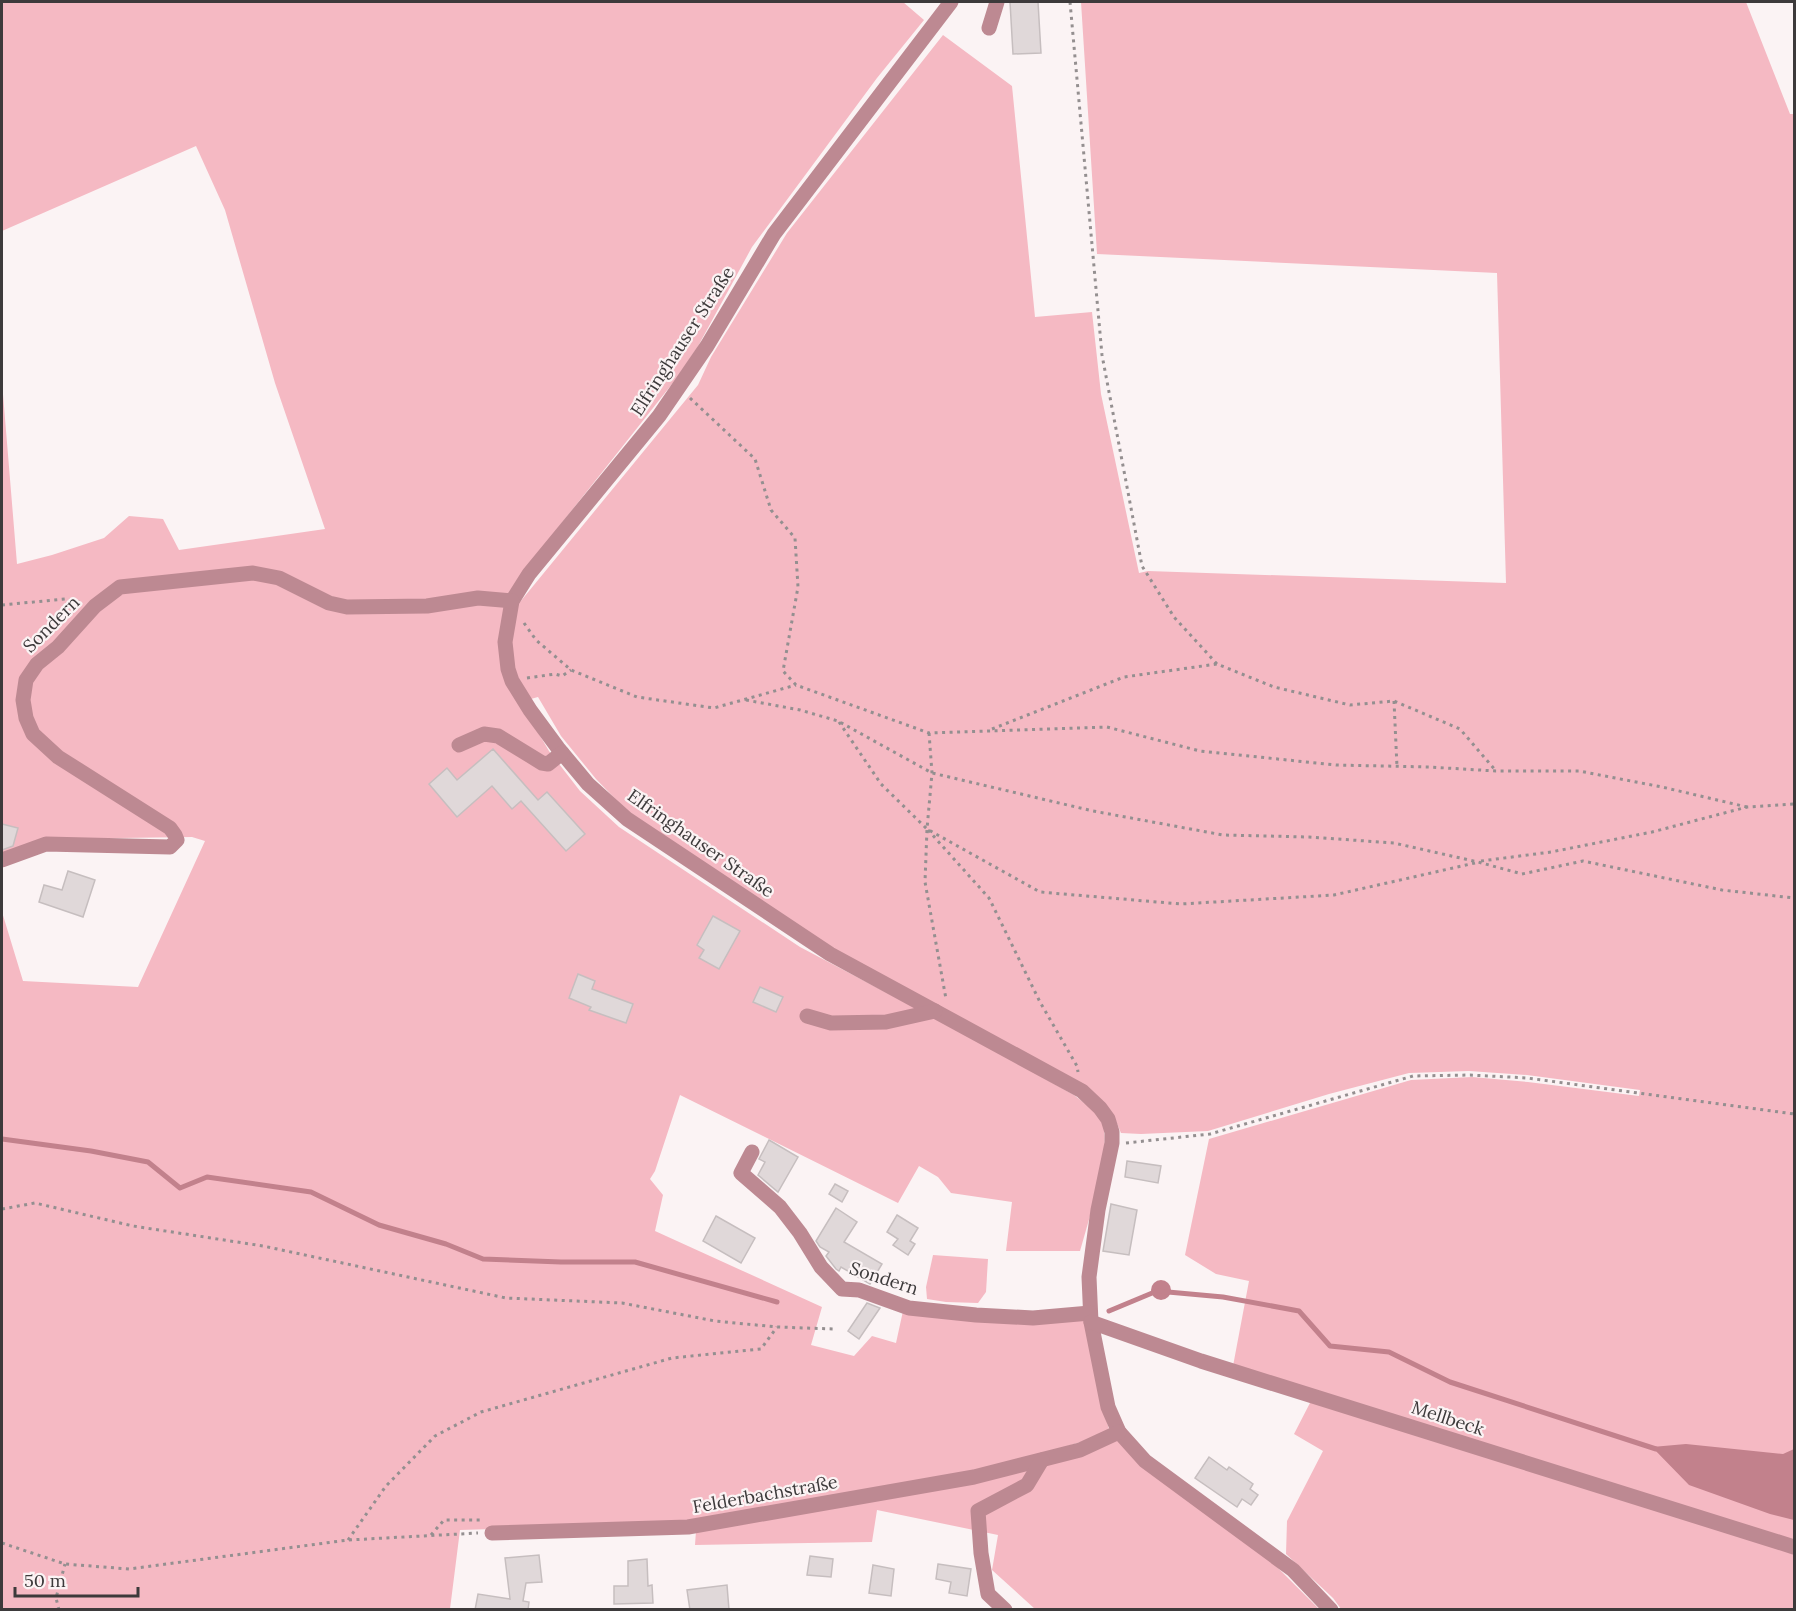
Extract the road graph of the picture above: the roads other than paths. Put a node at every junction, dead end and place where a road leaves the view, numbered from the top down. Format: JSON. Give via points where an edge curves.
{"nodes":[{"id":1,"x":951,"y":2,"type":"edge"},
{"id":2,"x":997,"y":2,"type":"edge"},
{"id":3,"x":988,"y":28,"type":"dead end"},
{"id":4,"x":512,"y":601,"type":"junction"},
{"id":5,"x":459,"y":745,"type":"dead end"},
{"id":6,"x":562,"y":753,"type":"junction"},
{"id":7,"x":2,"y":860,"type":"edge"},
{"id":8,"x":935,"y":1011,"type":"junction"},
{"id":9,"x":807,"y":1016,"type":"dead end"},
{"id":10,"x":752,"y":1152,"type":"dead end"},
{"id":11,"x":1090,"y":1314,"type":"junction"},
{"id":12,"x":1119,"y":1432,"type":"junction"},
{"id":13,"x":1042,"y":1460,"type":"junction"},
{"id":14,"x":492,"y":1533,"type":"road end"},
{"id":15,"x":1794,"y":1547,"type":"edge"},
{"id":16,"x":1005,"y":1610,"type":"edge"},
{"id":17,"x":1331,"y":1610,"type":"edge"}],
"edges":[{"from":1,"to":4,"type":"street","name":"Elfringhauser Straße","via":[[774,234],[659,416],[529,574]]},
{"from":2,"to":3,"type":"street"},
{"from":4,"to":6,"type":"street","name":"Elfringhauser Straße","via":[[505,642],[513,681]]},
{"from":4,"to":7,"type":"street","name":"Sondern","via":[[478,598],[427,606],[347,608],[279,578],[253,573],[120,587],[95,606],[37,664],[26,680],[26,718],[33,734],[58,757],[170,828],[177,840],[170,847],[46,844]]},
{"from":5,"to":6,"type":"street","via":[[484,734],[498,736],[542,764]]},
{"from":6,"to":8,"type":"street","name":"Elfringhauser Straße","via":[[588,784],[627,819],[830,954]]},
{"from":8,"to":9,"type":"street","via":[[886,1022],[831,1023]]},
{"from":8,"to":11,"type":"street","name":"Elfringhauser Straße","via":[[1082,1091],[1108,1119],[1112,1143],[1091,1250]]},
{"from":10,"to":11,"type":"street","name":"Sondern","via":[[741,1173],[780,1207],[821,1267],[842,1289],[858,1290],[909,1308],[954,1313],[1033,1318]]},
{"from":11,"to":12,"type":"street","via":[[1108,1407]]},
{"from":11,"to":15,"type":"street","name":"Mellbeck","via":[[1201,1361]]},
{"from":12,"to":13,"type":"street","name":"Felderbachstraße","via":[[1080,1450]]},
{"from":12,"to":17,"type":"street","via":[[1145,1461],[1293,1570]]},
{"from":13,"to":14,"type":"street","name":"Felderbachstraße","via":[[974,1477],[687,1527]]},
{"from":13,"to":16,"type":"street","via":[[1027,1485],[978,1511],[988,1594]]}]}
